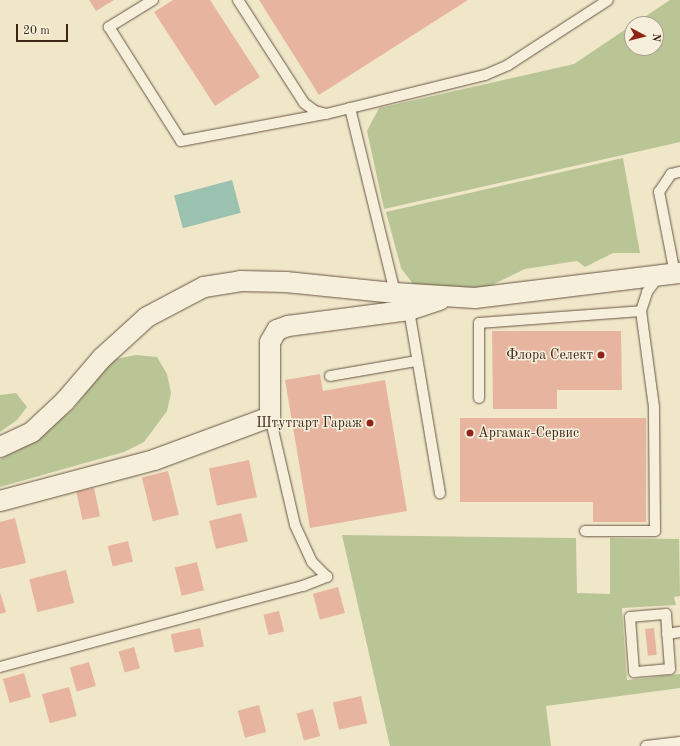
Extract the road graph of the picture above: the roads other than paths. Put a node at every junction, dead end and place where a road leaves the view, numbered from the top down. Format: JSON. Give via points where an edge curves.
{"nodes":[{"id":1,"x":153,"y":0,"type":"edge"},
{"id":2,"x":238,"y":0,"type":"edge"},
{"id":3,"x":608,"y":0,"type":"edge"},
{"id":4,"x":350,"y":108,"type":"junction"},
{"id":5,"x":326,"y":114,"type":"junction"},
{"id":6,"x":680,"y":172,"type":"edge"},
{"id":7,"x":671,"y":274,"type":"edge"},
{"id":8,"x":395,"y":293,"type":"junction"},
{"id":9,"x":445,"y":297,"type":"junction"},
{"id":10,"x":409,"y":310,"type":"junction"},
{"id":11,"x":641,"y":311,"type":"junction"},
{"id":12,"x":417,"y":361,"type":"junction"},
{"id":13,"x":330,"y":376,"type":"dead end"},
{"id":14,"x":480,"y":398,"type":"dead end"},
{"id":15,"x":270,"y":417,"type":"junction"},
{"id":16,"x":0,"y":447,"type":"edge"},
{"id":17,"x":440,"y":493,"type":"dead end"},
{"id":18,"x":0,"y":501,"type":"edge"},
{"id":19,"x":585,"y":531,"type":"dead end"},
{"id":20,"x":680,"y":632,"type":"edge"},
{"id":21,"x":667,"y":634,"type":"junction"},
{"id":22,"x":0,"y":667,"type":"edge"},
{"id":23,"x":680,"y":742,"type":"edge"},
{"id":24,"x":646,"y":746,"type":"edge"}],
"edges":[{"from":1,"to":5,"type":"lane","via":[[109,27],[181,141]]},
{"from":2,"to":5,"type":"lane","via":[[304,103],[315,111]]},
{"from":3,"to":4,"type":"lane","via":[[508,65],[485,75]]},
{"from":4,"to":5,"type":"lane"},
{"from":4,"to":8,"type":"lane"},
{"from":6,"to":7,"type":"lane","via":[[672,174],[659,192]]},
{"from":7,"to":9,"type":"street","via":[[475,298]]},
{"from":7,"to":11,"type":"lane","via":[[646,292]]},
{"from":8,"to":9,"type":"street"},
{"from":8,"to":16,"type":"street","via":[[286,282],[240,282],[204,287],[147,317],[102,358],[65,401],[32,432]]},
{"from":9,"to":10,"type":"street"},
{"from":10,"to":12,"type":"lane"},
{"from":10,"to":15,"type":"street","via":[[288,326],[277,330],[270,342]]},
{"from":11,"to":14,"type":"lane","via":[[479,323]]},
{"from":11,"to":19,"type":"lane","via":[[654,407],[655,531]]},
{"from":12,"to":13,"type":"lane"},
{"from":12,"to":17,"type":"lane"},
{"from":15,"to":18,"type":"street","via":[[154,460]]},
{"from":15,"to":22,"type":"lane","via":[[295,525],[312,562],[327,577],[296,588]]},
{"from":20,"to":21,"type":"lane"},
{"from":21,"to":21,"type":"lane","via":[[670,669],[634,672],[630,617],[666,614]]},
{"from":23,"to":24,"type":"lane"}]}
